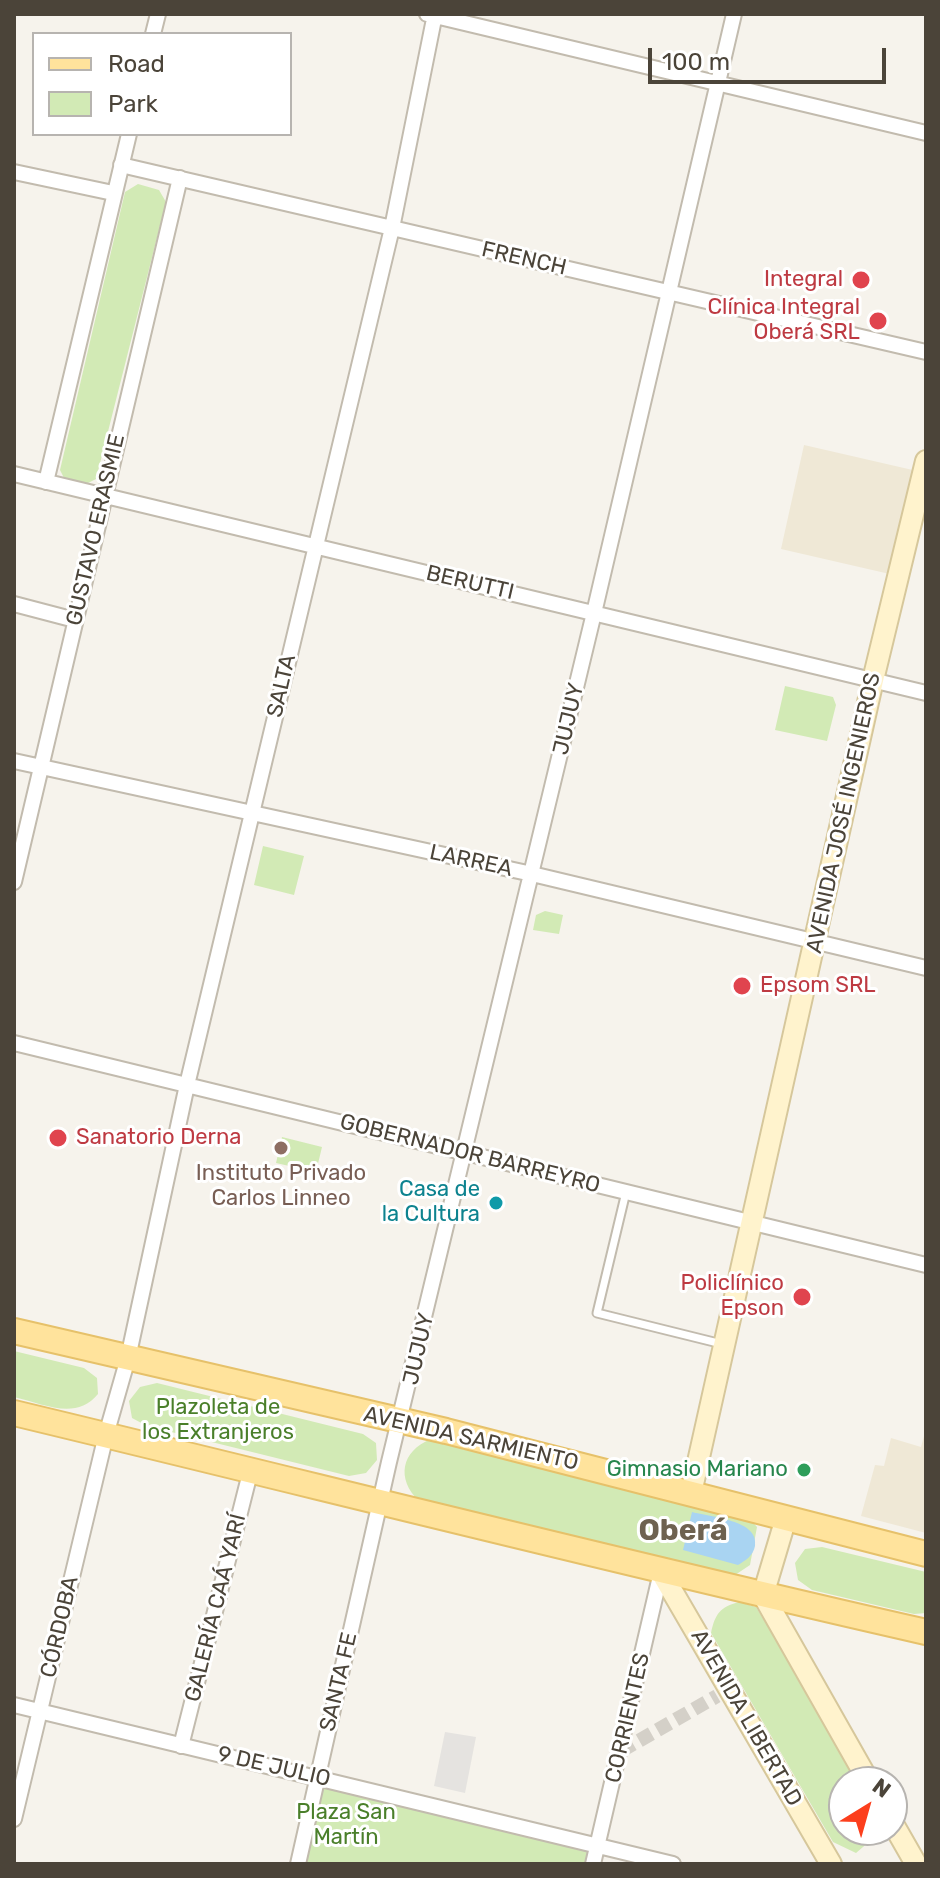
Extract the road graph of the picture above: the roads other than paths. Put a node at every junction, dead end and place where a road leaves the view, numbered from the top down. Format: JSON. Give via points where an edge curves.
{"nodes":[{"id":1,"x":734,"y":14,"type":"edge"},
{"id":2,"x":432,"y":15,"type":"edge"},
{"id":3,"x":718,"y":83,"type":"junction"},
{"id":4,"x":926,"y":133,"type":"edge"},
{"id":5,"x":128,"y":136,"type":"edge"},
{"id":6,"x":121,"y":165,"type":"junction"},
{"id":7,"x":14,"y":172,"type":"edge"},
{"id":8,"x":180,"y":178,"type":"junction"},
{"id":9,"x":113,"y":193,"type":"junction"},
{"id":10,"x":392,"y":228,"type":"junction"},
{"id":11,"x":669,"y":293,"type":"junction"},
{"id":12,"x":926,"y":352,"type":"edge"},
{"id":13,"x":926,"y":461,"type":"edge"},
{"id":14,"x":14,"y":474,"type":"edge"},
{"id":15,"x":46,"y":482,"type":"junction"},
{"id":16,"x":104,"y":496,"type":"junction"},
{"id":17,"x":315,"y":546,"type":"junction"},
{"id":18,"x":14,"y":604,"type":"edge"},
{"id":19,"x":594,"y":613,"type":"junction"},
{"id":20,"x":75,"y":620,"type":"junction"},
{"id":21,"x":873,"y":680,"type":"junction"},
{"id":22,"x":926,"y":693,"type":"edge"},
{"id":23,"x":14,"y":761,"type":"edge"},
{"id":24,"x":42,"y":767,"type":"junction"},
{"id":25,"x":252,"y":813,"type":"junction"},
{"id":26,"x":532,"y":874,"type":"junction"},
{"id":27,"x":14,"y":882,"type":"edge"},
{"id":28,"x":816,"y":942,"type":"junction"},
{"id":29,"x":926,"y":968,"type":"edge"},
{"id":30,"x":14,"y":1043,"type":"edge"},
{"id":31,"x":187,"y":1085,"type":"junction"},
{"id":32,"x":466,"y":1153,"type":"junction"},
{"id":33,"x":626,"y":1192,"type":"junction"},
{"id":34,"x":751,"y":1223,"type":"junction"},
{"id":35,"x":926,"y":1265,"type":"edge"},
{"id":36,"x":14,"y":1331,"type":"edge"},
{"id":37,"x":723,"y":1344,"type":"junction"},
{"id":38,"x":128,"y":1358,"type":"junction"},
{"id":39,"x":14,"y":1413,"type":"edge"},
{"id":40,"x":401,"y":1423,"type":"junction"},
{"id":41,"x":106,"y":1435,"type":"junction"},
{"id":42,"x":251,"y":1469,"type":"junction"},
{"id":43,"x":691,"y":1493,"type":"junction"},
{"id":44,"x":382,"y":1501,"type":"junction"},
{"id":45,"x":786,"y":1518,"type":"junction"},
{"id":46,"x":926,"y":1554,"type":"edge"},
{"id":47,"x":661,"y":1572,"type":"junction"},
{"id":48,"x":763,"y":1595,"type":"junction"},
{"id":49,"x":926,"y":1632,"type":"edge"},
{"id":50,"x":14,"y":1705,"type":"edge"},
{"id":51,"x":40,"y":1711,"type":"junction"},
{"id":52,"x":181,"y":1746,"type":"junction"},
{"id":53,"x":860,"y":1766,"type":"edge"},
{"id":54,"x":317,"y":1776,"type":"junction"},
{"id":55,"x":14,"y":1819,"type":"edge"},
{"id":56,"x":597,"y":1846,"type":"junction"},
{"id":57,"x":906,"y":1846,"type":"edge"},
{"id":58,"x":298,"y":1864,"type":"edge"},
{"id":59,"x":593,"y":1864,"type":"edge"},
{"id":60,"x":673,"y":1864,"type":"edge"},
{"id":61,"x":831,"y":1864,"type":"edge"},
{"id":62,"x":916,"y":1864,"type":"edge"}],
"edges":[{"from":1,"to":3,"type":"street","name":"JUJUY"},
{"from":2,"to":3,"type":"street"},
{"from":2,"to":10,"type":"street","name":"SALTA"},
{"from":3,"to":4,"type":"street"},
{"from":3,"to":11,"type":"street","name":"JUJUY"},
{"from":5,"to":6,"type":"street"},
{"from":6,"to":8,"type":"street","name":"FRENCH"},
{"from":6,"to":9,"type":"street"},
{"from":7,"to":9,"type":"street"},
{"from":8,"to":10,"type":"street","name":"FRENCH"},
{"from":8,"to":16,"type":"street","name":"GUSTAVO ERASMIE"},
{"from":9,"to":15,"type":"street"},
{"from":10,"to":11,"type":"street","name":"FRENCH"},
{"from":10,"to":17,"type":"street","name":"SALTA"},
{"from":11,"to":12,"type":"street","name":"FRENCH"},
{"from":11,"to":19,"type":"street","name":"JUJUY"},
{"from":13,"to":21,"type":"main road","name":"AVENIDA JOSÉ INGENIEROS"},
{"from":14,"to":15,"type":"street","name":"BERUTTI"},
{"from":15,"to":16,"type":"street","name":"BERUTTI"},
{"from":16,"to":17,"type":"street","name":"BERUTTI"},
{"from":16,"to":20,"type":"street","name":"GUSTAVO ERASMIE"},
{"from":17,"to":19,"type":"street","name":"BERUTTI"},
{"from":17,"to":25,"type":"street","name":"SALTA"},
{"from":18,"to":20,"type":"street"},
{"from":19,"to":21,"type":"street","name":"BERUTTI"},
{"from":19,"to":26,"type":"street","name":"JUJUY"},
{"from":20,"to":24,"type":"street","name":"GUSTAVO ERASMIE"},
{"from":21,"to":22,"type":"street","name":"BERUTTI"},
{"from":21,"to":28,"type":"main road","name":"AVENIDA JOSÉ INGENIEROS"},
{"from":23,"to":24,"type":"street","name":"LARREA"},
{"from":24,"to":25,"type":"street","name":"LARREA"},
{"from":24,"to":27,"type":"street","name":"GUSTAVO ERASMIE"},
{"from":25,"to":26,"type":"street","name":"LARREA"},
{"from":25,"to":31,"type":"street","name":"SALTA"},
{"from":26,"to":28,"type":"street","name":"LARREA"},
{"from":26,"to":32,"type":"street","name":"JUJUY"},
{"from":28,"to":29,"type":"street","name":"LARREA"},
{"from":28,"to":34,"type":"main road","name":"AVENIDA JOSÉ INGENIEROS"},
{"from":30,"to":31,"type":"street","name":"GOBERNADOR BARREYRO"},
{"from":31,"to":32,"type":"street","name":"GOBERNADOR BARREYRO"},
{"from":31,"to":38,"type":"street","name":"SALTA"},
{"from":32,"to":33,"type":"street","name":"GOBERNADOR BARREYRO"},
{"from":32,"to":40,"type":"street","name":"JUJUY"},
{"from":33,"to":34,"type":"street","name":"GOBERNADOR BARREYRO"},
{"from":33,"to":37,"type":"lane","via":[[597,1313]]},
{"from":34,"to":35,"type":"street","name":"GOBERNADOR BARREYRO"},
{"from":34,"to":37,"type":"main road","name":"AVENIDA JOSÉ INGENIEROS"},
{"from":36,"to":38,"type":"main road","name":"AVENIDA SARMIENTO"},
{"from":37,"to":43,"type":"main road","name":"AVENIDA JOSÉ INGENIEROS"},
{"from":38,"to":40,"type":"main road","name":"AVENIDA SARMIENTO"},
{"from":38,"to":41,"type":"street","name":"CÓRDOBA"},
{"from":39,"to":41,"type":"main road"},
{"from":40,"to":43,"type":"main road","name":"AVENIDA SARMIENTO"},
{"from":40,"to":44,"type":"street","name":"JUJUY"},
{"from":41,"to":42,"type":"main road"},
{"from":41,"to":51,"type":"street","name":"CÓRDOBA"},
{"from":42,"to":44,"type":"main road"},
{"from":42,"to":52,"type":"street","name":"GALERÍA CAÁ YARÍ"},
{"from":43,"to":45,"type":"main road","name":"AVENIDA SARMIENTO"},
{"from":44,"to":47,"type":"main road"},
{"from":44,"to":54,"type":"street","name":"SANTA FE"},
{"from":45,"to":46,"type":"main road","name":"AVENIDA SARMIENTO"},
{"from":45,"to":48,"type":"main road"},
{"from":47,"to":48,"type":"main road"},
{"from":47,"to":56,"type":"street","name":"CORRIENTES"},
{"from":47,"to":61,"type":"main road","name":"AVENIDA LIBERTAD","via":[[723,1692]]},
{"from":48,"to":49,"type":"main road"},
{"from":48,"to":53,"type":"main road"},
{"from":50,"to":51,"type":"street","name":"9 DE JULIO"},
{"from":51,"to":52,"type":"street","name":"9 DE JULIO"},
{"from":51,"to":55,"type":"street","name":"CÓRDOBA"},
{"from":52,"to":54,"type":"street","name":"9 DE JULIO"},
{"from":54,"to":56,"type":"street","name":"9 DE JULIO"},
{"from":54,"to":58,"type":"street","name":"SANTA FE"},
{"from":56,"to":59,"type":"street","name":"CORRIENTES"},
{"from":56,"to":60,"type":"street","name":"9 DE JULIO"},
{"from":57,"to":62,"type":"main road"}]}
